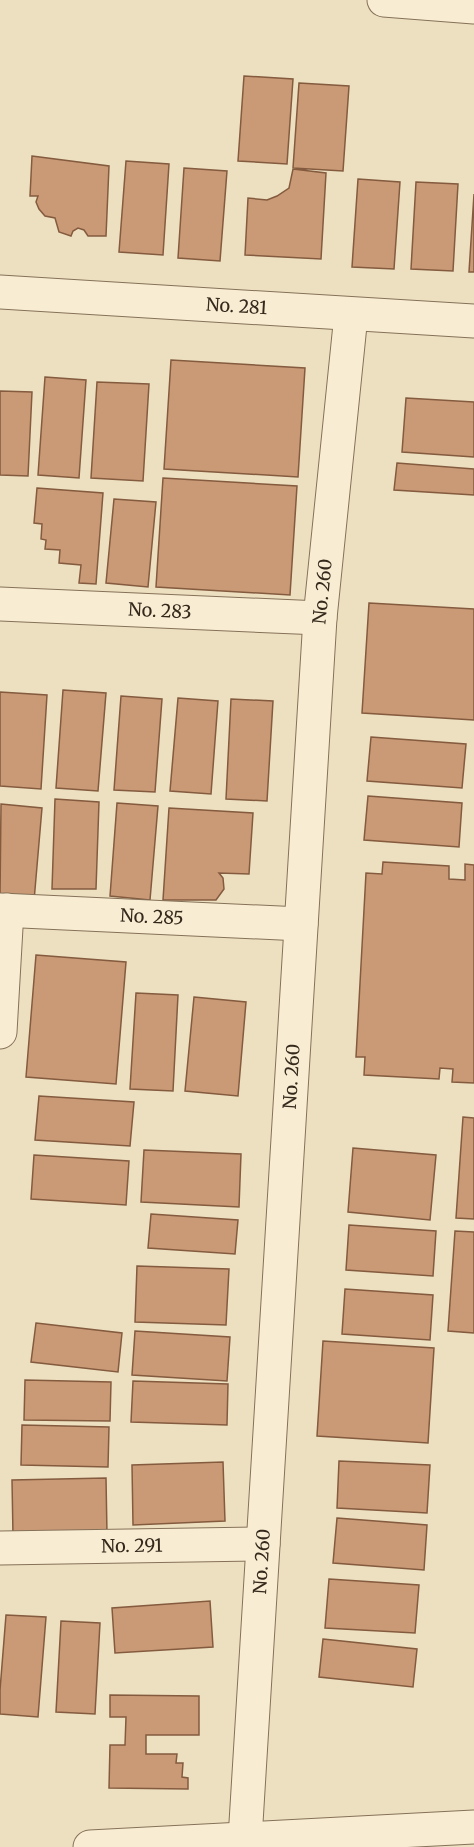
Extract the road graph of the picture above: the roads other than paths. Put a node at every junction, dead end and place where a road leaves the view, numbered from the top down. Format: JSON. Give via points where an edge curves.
{"nodes":[{"id":1,"x":384,"y":0,"type":"edge"},
{"id":2,"x":474,"y":7,"type":"edge"},
{"id":3,"x":0,"y":292,"type":"edge"},
{"id":4,"x":351,"y":315,"type":"junction"},
{"id":5,"x":474,"y":321,"type":"edge"},
{"id":6,"x":0,"y":604,"type":"edge"},
{"id":7,"x":320,"y":618,"type":"junction"},
{"id":8,"x":4,"y":910,"type":"edge"},
{"id":9,"x":301,"y":924,"type":"junction"},
{"id":10,"x":0,"y":1032,"type":"edge"},
{"id":11,"x":263,"y":1544,"type":"junction"},
{"id":12,"x":0,"y":1548,"type":"edge"},
{"id":13,"x":474,"y":1827,"type":"edge"},
{"id":14,"x":245,"y":1839,"type":"junction"},
{"id":15,"x":90,"y":1847,"type":"edge"}],
"edges":[{"from":1,"to":2,"type":"street"},
{"from":3,"to":4,"type":"street","name":"No. 281"},
{"from":4,"to":5,"type":"street","name":"No. 281"},
{"from":4,"to":7,"type":"street","name":"No. 260"},
{"from":6,"to":7,"type":"street","name":"No. 283"},
{"from":7,"to":9,"type":"street","name":"No. 260"},
{"from":8,"to":9,"type":"street","name":"No. 285"},
{"from":8,"to":10,"type":"street"},
{"from":9,"to":11,"type":"street","name":"No. 260"},
{"from":11,"to":12,"type":"street","name":"No. 291"},
{"from":11,"to":14,"type":"street","name":"No. 260"},
{"from":13,"to":14,"type":"street"},
{"from":14,"to":15,"type":"street"}]}
